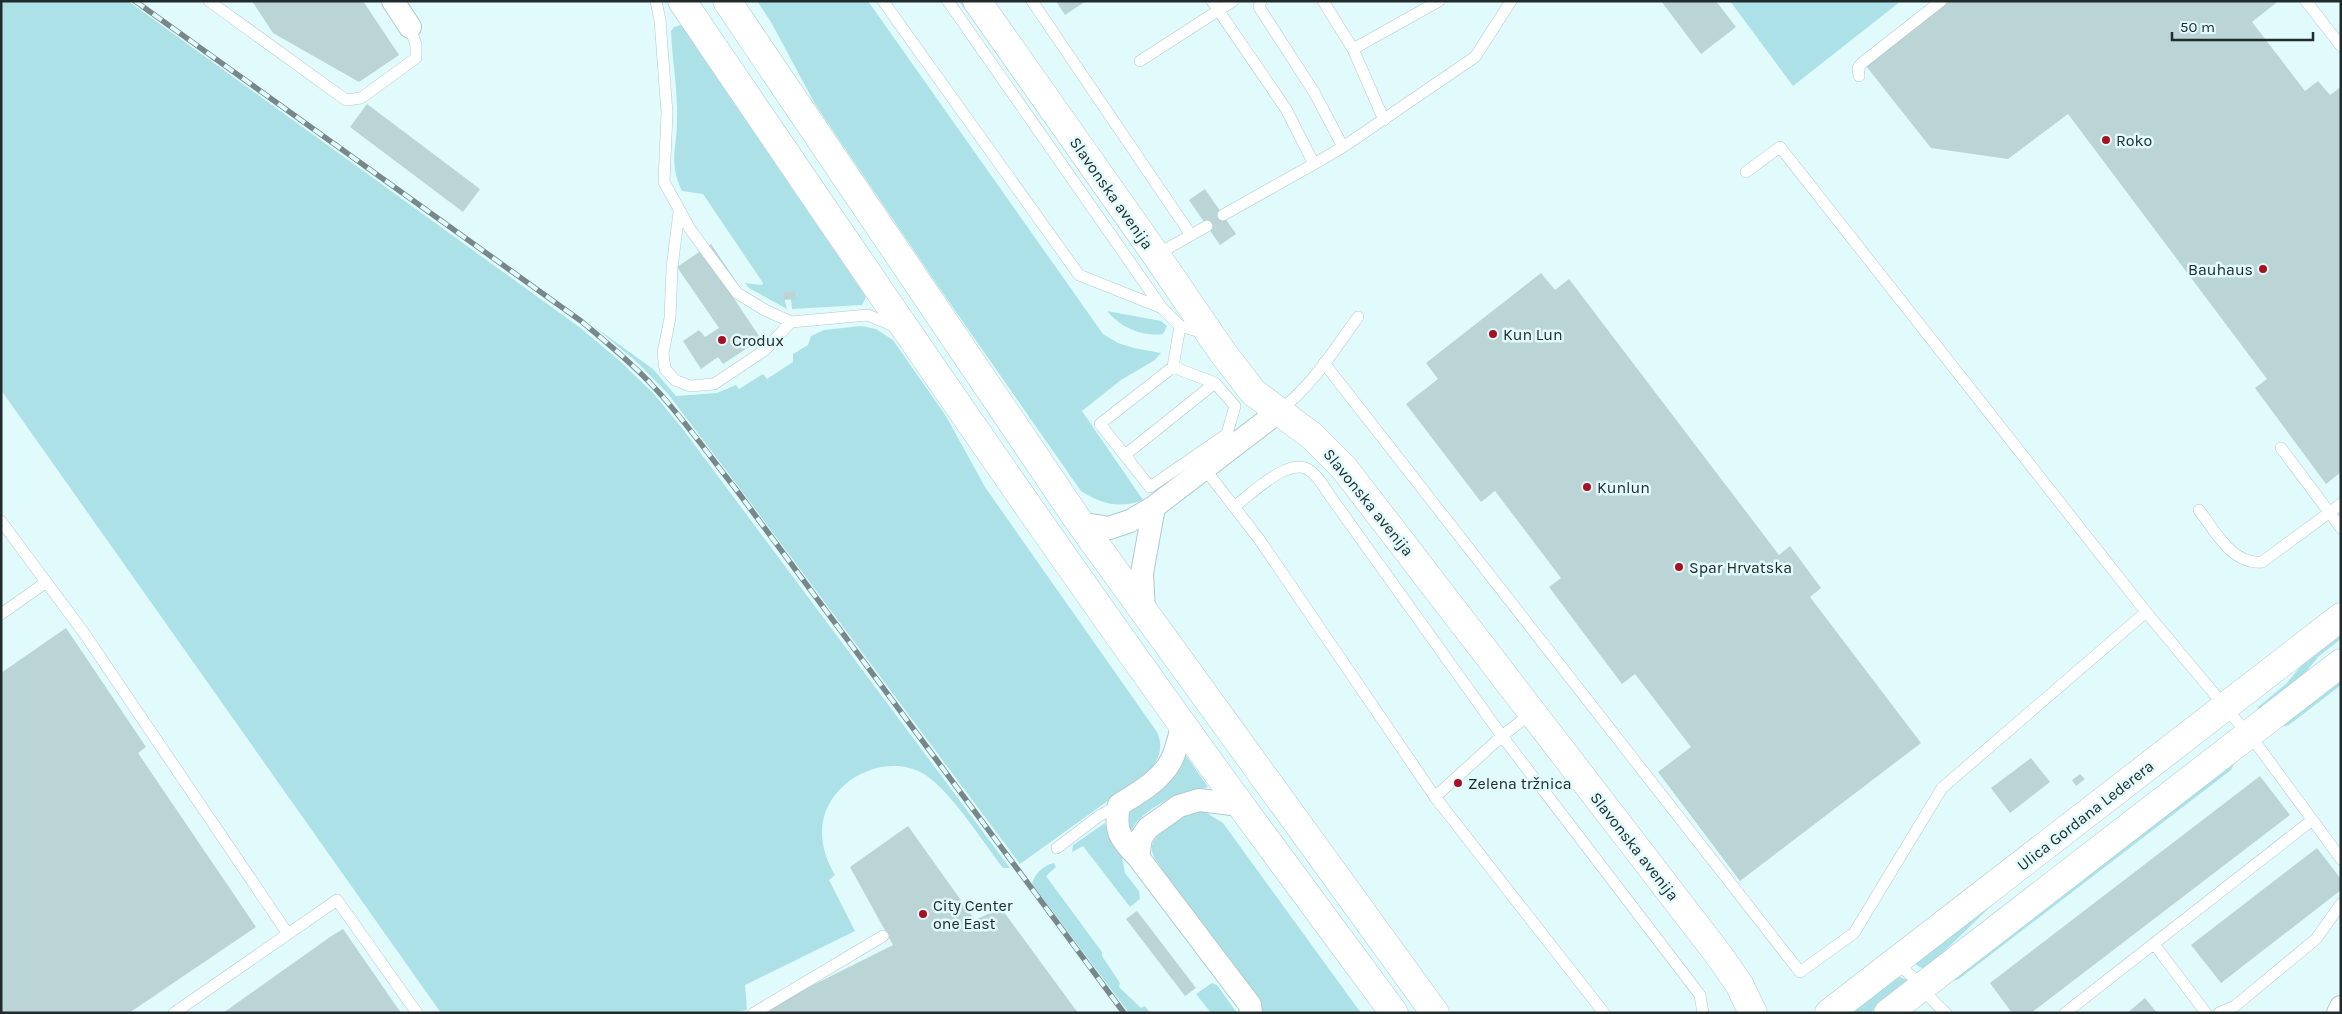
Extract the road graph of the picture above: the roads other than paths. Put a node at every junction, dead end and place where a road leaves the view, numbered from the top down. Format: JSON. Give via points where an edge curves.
{"nodes":[{"id":1,"x":209,"y":1,"type":"edge"},
{"id":2,"x":393,"y":1,"type":"edge"},
{"id":3,"x":656,"y":1,"type":"edge"},
{"id":4,"x":682,"y":1,"type":"edge"},
{"id":5,"x":727,"y":1,"type":"edge"},
{"id":6,"x":883,"y":1,"type":"edge"},
{"id":7,"x":948,"y":1,"type":"edge"},
{"id":8,"x":977,"y":1,"type":"edge"},
{"id":9,"x":1032,"y":1,"type":"edge"},
{"id":10,"x":1233,"y":1,"type":"edge"},
{"id":11,"x":1261,"y":1,"type":"edge"},
{"id":12,"x":1323,"y":1,"type":"edge"},
{"id":13,"x":1439,"y":1,"type":"edge"},
{"id":14,"x":1511,"y":1,"type":"edge"},
{"id":15,"x":1941,"y":1,"type":"edge"},
{"id":16,"x":2306,"y":1,"type":"edge"},
{"id":17,"x":1216,"y":6,"type":"edge"},
{"id":18,"x":410,"y":27,"type":"joint"},
{"id":19,"x":2341,"y":46,"type":"edge"},
{"id":20,"x":1353,"y":49,"type":"junction"},
{"id":21,"x":1140,"y":61,"type":"dead end"},
{"id":22,"x":1858,"y":76,"type":"dead end"},
{"id":23,"x":1384,"y":120,"type":"junction"},
{"id":24,"x":1343,"y":147,"type":"junction"},
{"id":25,"x":1314,"y":164,"type":"junction"},
{"id":26,"x":1746,"y":172,"type":"dead end"},
{"id":27,"x":679,"y":212,"type":"junction"},
{"id":28,"x":1223,"y":215,"type":"dead end"},
{"id":29,"x":1207,"y":226,"type":"dead end"},
{"id":30,"x":1191,"y":235,"type":"junction"},
{"id":31,"x":1156,"y":254,"type":"junction"},
{"id":32,"x":1162,"y":308,"type":"junction"},
{"id":33,"x":1358,"y":317,"type":"dead end"},
{"id":34,"x":791,"y":322,"type":"junction"},
{"id":35,"x":1180,"y":326,"type":"junction"},
{"id":36,"x":907,"y":332,"type":"junction"},
{"id":37,"x":1211,"y":335,"type":"junction"},
{"id":38,"x":1324,"y":364,"type":"junction"},
{"id":39,"x":1173,"y":367,"type":"junction"},
{"id":40,"x":1215,"y":383,"type":"junction"},
{"id":41,"x":1278,"y":412,"type":"junction"},
{"id":42,"x":2281,"y":448,"type":"dead end"},
{"id":43,"x":1125,"y":455,"type":"junction"},
{"id":44,"x":1204,"y":468,"type":"junction"},
{"id":45,"x":2341,"y":504,"type":"edge"},
{"id":46,"x":1154,"y":507,"type":"junction"},
{"id":47,"x":1234,"y":507,"type":"junction"},
{"id":48,"x":2199,"y":510,"type":"dead end"},
{"id":49,"x":2329,"y":513,"type":"junction"},
{"id":50,"x":1,"y":521,"type":"edge"},
{"id":51,"x":1080,"y":523,"type":"junction"},
{"id":52,"x":2341,"y":528,"type":"edge"},
{"id":53,"x":45,"y":583,"type":"junction"},
{"id":54,"x":1144,"y":611,"type":"junction"},
{"id":55,"x":2146,"y":612,"type":"junction"},
{"id":56,"x":1,"y":614,"type":"edge"},
{"id":57,"x":2341,"y":617,"type":"edge"},
{"id":58,"x":2341,"y":663,"type":"edge"},
{"id":59,"x":2224,"y":708,"type":"junction"},
{"id":60,"x":1532,"y":712,"type":"junction"},
{"id":61,"x":1183,"y":725,"type":"junction"},
{"id":62,"x":2247,"y":734,"type":"junction"},
{"id":63,"x":1502,"y":736,"type":"junction"},
{"id":64,"x":1435,"y":797,"type":"junction"},
{"id":65,"x":1240,"y":805,"type":"junction"},
{"id":66,"x":1120,"y":806,"type":"junction"},
{"id":67,"x":2311,"y":821,"type":"junction"},
{"id":68,"x":1057,"y":848,"type":"dead end"},
{"id":69,"x":1138,"y":857,"type":"junction"},
{"id":70,"x":2341,"y":859,"type":"edge"},
{"id":71,"x":2341,"y":904,"type":"edge"},
{"id":72,"x":288,"y":934,"type":"junction"},
{"id":73,"x":883,"y":936,"type":"dead end"},
{"id":74,"x":2154,"y":944,"type":"junction"},
{"id":75,"x":1893,"y":962,"type":"junction"},
{"id":76,"x":1922,"y":988,"type":"junction"},
{"id":77,"x":2341,"y":1007,"type":"edge"},
{"id":78,"x":2238,"y":1010,"type":"edge"},
{"id":79,"x":174,"y":1013,"type":"edge"},
{"id":80,"x":417,"y":1013,"type":"edge"},
{"id":81,"x":754,"y":1013,"type":"edge"},
{"id":82,"x":1251,"y":1013,"type":"edge"},
{"id":83,"x":1394,"y":1013,"type":"edge"},
{"id":84,"x":1435,"y":1013,"type":"edge"},
{"id":85,"x":1604,"y":1013,"type":"edge"},
{"id":86,"x":1703,"y":1013,"type":"edge"},
{"id":87,"x":1753,"y":1013,"type":"edge"},
{"id":88,"x":1829,"y":1013,"type":"edge"},
{"id":89,"x":1888,"y":1013,"type":"edge"},
{"id":90,"x":1946,"y":1013,"type":"edge"},
{"id":91,"x":2065,"y":1013,"type":"edge"},
{"id":92,"x":2206,"y":1013,"type":"edge"},
{"id":93,"x":2219,"y":1013,"type":"edge"},
{"id":94,"x":2338,"y":1013,"type":"edge"}],
"edges":[{"from":1,"to":18,"type":"lane","via":[[346,100],[361,98],[416,58]]},
{"from":2,"to":18,"type":"street"},
{"from":3,"to":27,"type":"lane","via":[[667,113],[664,182]]},
{"from":4,"to":36,"type":"street"},
{"from":5,"to":51,"type":"street"},
{"from":6,"to":32,"type":"lane","via":[[1079,275]]},
{"from":7,"to":32,"type":"lane"},
{"from":8,"to":31,"type":"street","name":"Slavonska avenija"},
{"from":9,"to":30,"type":"lane"},
{"from":10,"to":17,"type":"lane"},
{"from":11,"to":24,"type":"lane","via":[[1259,7],[1314,92]]},
{"from":12,"to":20,"type":"lane"},
{"from":13,"to":20,"type":"lane"},
{"from":14,"to":23,"type":"lane","via":[[1475,57]]},
{"from":15,"to":22,"type":"lane","via":[[1862,63]]},
{"from":16,"to":19,"type":"lane"},
{"from":17,"to":21,"type":"lane"},
{"from":17,"to":25,"type":"lane","via":[[1286,109]]},
{"from":20,"to":23,"type":"lane"},
{"from":23,"to":24,"type":"lane"},
{"from":24,"to":25,"type":"lane"},
{"from":25,"to":28,"type":"lane"},
{"from":26,"to":55,"type":"lane","via":[[1780,147]]},
{"from":27,"to":34,"type":"lane","via":[[737,293]]},
{"from":27,"to":34,"type":"lane","via":[[670,318],[663,353],[665,369],[675,380],[690,386],[714,384],[765,350]]},
{"from":29,"to":30,"type":"lane"},
{"from":30,"to":31,"type":"lane"},
{"from":31,"to":37,"type":"street","name":"Slavonska avenija"},
{"from":32,"to":35,"type":"lane"},
{"from":33,"to":38,"type":"lane"},
{"from":34,"to":36,"type":"lane","via":[[868,316]]},
{"from":35,"to":37,"type":"lane"},
{"from":35,"to":39,"type":"lane"},
{"from":36,"to":61,"type":"street"},
{"from":37,"to":41,"type":"street","name":"Slavonska avenija","via":[[1253,392]]},
{"from":38,"to":41,"type":"lane","via":[[1295,399]]},
{"from":38,"to":55,"type":"lane","via":[[1800,972],[1854,933],[1942,788]]},
{"from":39,"to":40,"type":"lane"},
{"from":39,"to":43,"type":"lane","via":[[1100,424]]},
{"from":40,"to":43,"type":"lane"},
{"from":40,"to":43,"type":"lane","via":[[1235,406],[1227,434],[1150,487]]},
{"from":41,"to":44,"type":"street"},
{"from":41,"to":60,"type":"street","name":"Slavonska avenija","via":[[1312,436],[1344,468]]},
{"from":42,"to":49,"type":"lane"},
{"from":44,"to":46,"type":"street"},
{"from":44,"to":47,"type":"lane"},
{"from":45,"to":49,"type":"lane"},
{"from":46,"to":51,"type":"street","via":[[1130,521],[1109,528]]},
{"from":46,"to":54,"type":"street","via":[[1142,573]]},
{"from":47,"to":63,"type":"lane","via":[[1285,468],[1300,465],[1310,470]]},
{"from":47,"to":64,"type":"lane"},
{"from":48,"to":49,"type":"lane","via":[[2237,557],[2251,563],[2262,562]]},
{"from":49,"to":52,"type":"lane"},
{"from":50,"to":53,"type":"lane"},
{"from":51,"to":54,"type":"street"},
{"from":53,"to":56,"type":"lane"},
{"from":53,"to":72,"type":"lane","via":[[84,633]]},
{"from":54,"to":84,"type":"street"},
{"from":55,"to":59,"type":"lane"},
{"from":57,"to":59,"type":"street","name":"Ulica Gordana Lederera"},
{"from":58,"to":62,"type":"street"},
{"from":59,"to":62,"type":"lane"},
{"from":59,"to":75,"type":"street","name":"Ulica Gordana Lederera"},
{"from":60,"to":63,"type":"lane"},
{"from":60,"to":87,"type":"street","name":"Slavonska avenija","via":[[1729,968]]},
{"from":61,"to":65,"type":"street"},
{"from":61,"to":66,"type":"street","via":[[1172,759],[1162,773]]},
{"from":62,"to":67,"type":"lane"},
{"from":62,"to":76,"type":"street"},
{"from":63,"to":64,"type":"lane"},
{"from":63,"to":86,"type":"lane","via":[[1700,995]]},
{"from":64,"to":85,"type":"lane"},
{"from":65,"to":69,"type":"street","via":[[1198,800],[1179,806],[1148,828],[1141,838]]},
{"from":65,"to":83,"type":"street"},
{"from":66,"to":68,"type":"lane","via":[[1099,816]]},
{"from":66,"to":69,"type":"street","via":[[1116,824],[1121,838]]},
{"from":67,"to":70,"type":"lane"},
{"from":67,"to":74,"type":"lane"},
{"from":69,"to":82,"type":"street","via":[[1250,1005]]},
{"from":71,"to":78,"type":"lane","via":[[2316,939]]},
{"from":72,"to":79,"type":"lane"},
{"from":72,"to":80,"type":"lane","via":[[337,900]]},
{"from":73,"to":81,"type":"lane"},
{"from":74,"to":91,"type":"lane"},
{"from":74,"to":92,"type":"lane"},
{"from":75,"to":76,"type":"lane","via":[[1904,968]]},
{"from":75,"to":88,"type":"street","name":"Ulica Gordana Lederera"},
{"from":76,"to":89,"type":"street"},
{"from":76,"to":90,"type":"lane"},
{"from":77,"to":94,"type":"street"},
{"from":78,"to":93,"type":"lane"}]}
